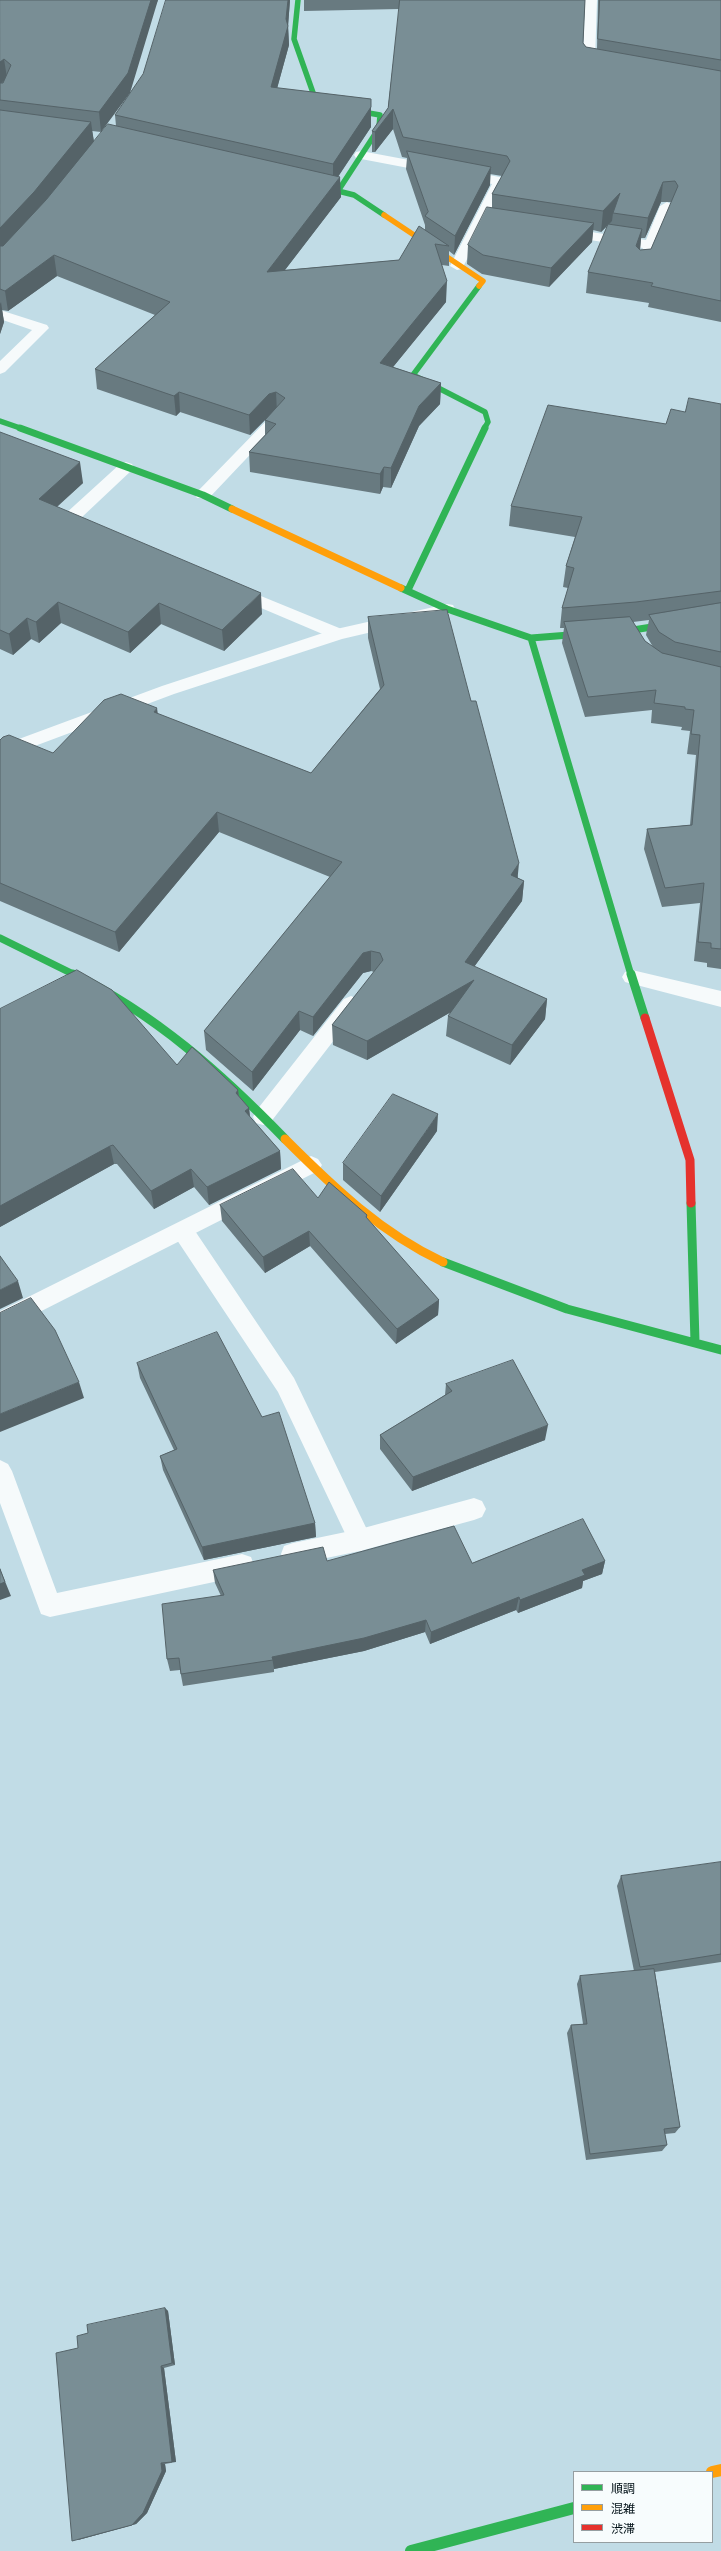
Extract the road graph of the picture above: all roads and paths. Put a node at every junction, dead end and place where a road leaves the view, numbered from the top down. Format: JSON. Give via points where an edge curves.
{"nodes":[{"id":1,"x":298,"y":0,"type":"edge"},
{"id":2,"x":591,"y":0,"type":"edge"},
{"id":3,"x":620,"y":69,"type":"edge"},
{"id":4,"x":361,"y":155,"type":"junction"},
{"id":5,"x":323,"y":188,"type":"edge"},
{"id":6,"x":338,"y":191,"type":"junction"},
{"id":7,"x":667,"y":206,"type":"edge"},
{"id":8,"x":481,"y":219,"type":"junction"},
{"id":9,"x":496,"y":222,"type":"edge"},
{"id":10,"x":550,"y":230,"type":"edge"},
{"id":11,"x":651,"y":245,"type":"junction"},
{"id":12,"x":457,"y":266,"type":"junction"},
{"id":13,"x":642,"y":266,"type":"edge"},
{"id":14,"x":0,"y":314,"type":"edge"},
{"id":15,"x":0,"y":369,"type":"edge"},
{"id":16,"x":276,"y":419,"type":"edge"},
{"id":17,"x":0,"y":421,"type":"edge"},
{"id":18,"x":126,"y":467,"type":"junction"},
{"id":19,"x":203,"y":494,"type":"junction"},
{"id":20,"x":106,"y":534,"type":"edge"},
{"id":21,"x":222,"y":584,"type":"edge"},
{"id":22,"x":408,"y":590,"type":"junction"},
{"id":23,"x":447,"y":608,"type":"junction"},
{"id":24,"x":721,"y":616,"type":"edge"},
{"id":25,"x":338,"y":634,"type":"junction"},
{"id":26,"x":531,"y":638,"type":"junction"},
{"id":27,"x":0,"y":753,"type":"edge"},
{"id":28,"x":0,"y":938,"type":"edge"},
{"id":29,"x":632,"y":977,"type":"junction"},
{"id":30,"x":361,"y":991,"type":"edge"},
{"id":31,"x":721,"y":999,"type":"edge"},
{"id":32,"x":264,"y":1117,"type":"junction"},
{"id":33,"x":311,"y":1165,"type":"junction"},
{"id":34,"x":183,"y":1231,"type":"junction"},
{"id":35,"x":0,"y":1322,"type":"edge"},
{"id":36,"x":695,"y":1342,"type":"junction"},
{"id":37,"x":721,"y":1350,"type":"edge"},
{"id":38,"x":0,"y":1471,"type":"edge"},
{"id":39,"x":474,"y":1509,"type":"dead end"},
{"id":40,"x":360,"y":1540,"type":"junction"},
{"id":41,"x":573,"y":2508,"type":"edge"},
{"id":42,"x":411,"y":2551,"type":"edge"}],
"edges":[{"from":1,"to":4,"type":"street","via":[[294,39],[317,104],[380,115],[379,128]]},
{"from":2,"to":3,"type":"street","via":[[589,63]]},
{"from":4,"to":6,"type":"street"},
{"from":4,"to":8,"type":"street","via":[[500,181]]},
{"from":5,"to":6,"type":"street"},
{"from":6,"to":12,"type":"street","via":[[354,195]]},
{"from":7,"to":11,"type":"street"},
{"from":8,"to":9,"type":"street"},
{"from":8,"to":12,"type":"street"},
{"from":10,"to":11,"type":"street"},
{"from":11,"to":13,"type":"street"},
{"from":12,"to":22,"type":"street","via":[[483,281],[413,375],[485,412],[488,422]]},
{"from":14,"to":15,"type":"street","via":[[42,328]]},
{"from":16,"to":19,"type":"street"},
{"from":17,"to":18,"type":"street"},
{"from":18,"to":19,"type":"street"},
{"from":18,"to":20,"type":"street","via":[[70,519]]},
{"from":19,"to":22,"type":"street"},
{"from":21,"to":25,"type":"street"},
{"from":22,"to":23,"type":"street"},
{"from":23,"to":25,"type":"street"},
{"from":23,"to":26,"type":"street"},
{"from":24,"to":26,"type":"street","via":[[637,637]]},
{"from":25,"to":27,"type":"street","via":[[168,690]]},
{"from":26,"to":29,"type":"street"},
{"from":28,"to":32,"type":"street","via":[[96,985],[180,1040]]},
{"from":29,"to":31,"type":"street"},
{"from":29,"to":36,"type":"street","via":[[690,1160]]},
{"from":30,"to":32,"type":"street"},
{"from":32,"to":33,"type":"street"},
{"from":33,"to":34,"type":"street"},
{"from":33,"to":36,"type":"street","via":[[362,1212],[415,1251],[567,1310]]},
{"from":34,"to":35,"type":"street"},
{"from":34,"to":40,"type":"street","via":[[286,1385]]},
{"from":36,"to":37,"type":"street"},
{"from":38,"to":40,"type":"street","via":[[50,1606]]},
{"from":39,"to":40,"type":"street"},
{"from":41,"to":42,"type":"street"}]}
